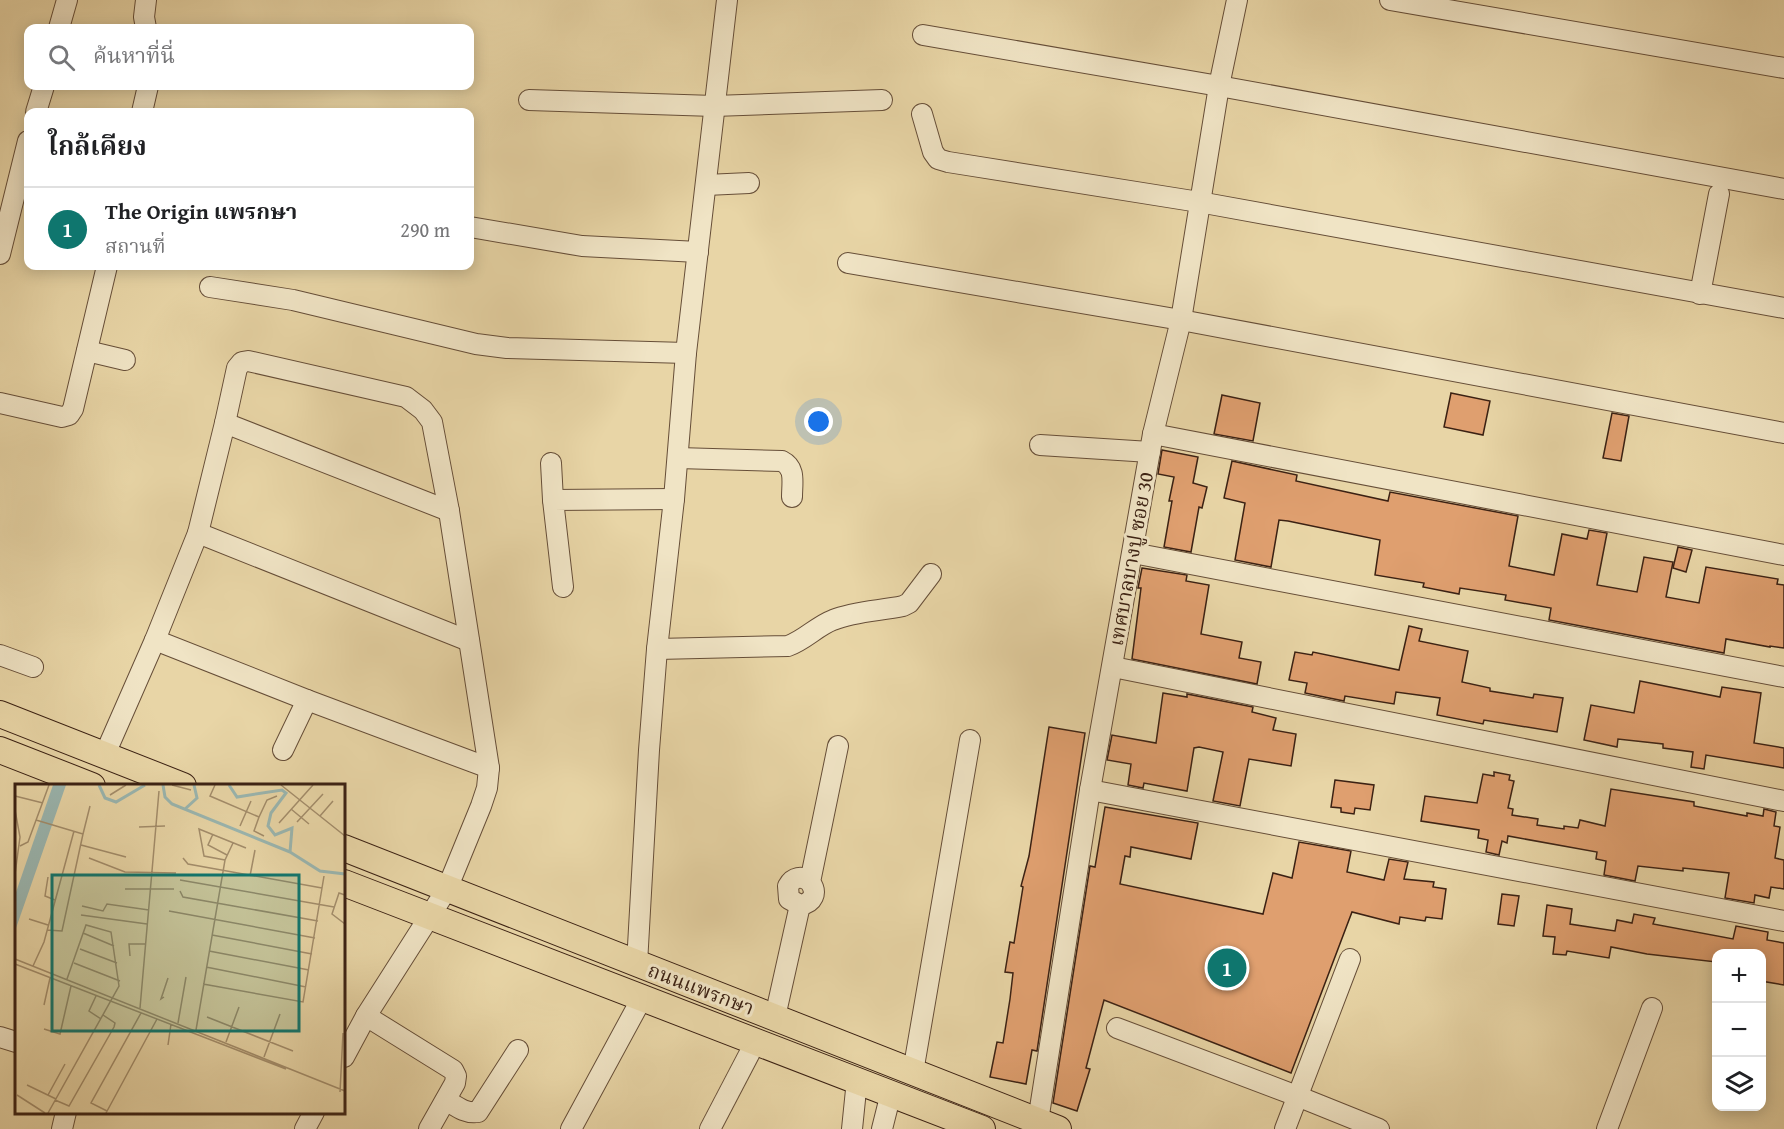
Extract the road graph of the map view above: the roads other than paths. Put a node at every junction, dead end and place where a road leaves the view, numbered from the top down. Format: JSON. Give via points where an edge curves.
{"nodes":[{"id":1,"x":67,"y":0,"type":"edge"},
{"id":2,"x":147,"y":0,"type":"edge"},
{"id":3,"x":727,"y":0,"type":"edge"},
{"id":4,"x":1237,"y":0,"type":"edge"},
{"id":5,"x":1390,"y":0,"type":"edge"},
{"id":6,"x":1432,"y":3,"type":"edge"},
{"id":7,"x":60,"y":24,"type":"edge"},
{"id":8,"x":145,"y":24,"type":"edge"},
{"id":9,"x":923,"y":35,"type":"dead end"},
{"id":10,"x":1784,"y":68,"type":"edge"},
{"id":11,"x":1219,"y":86,"type":"junction"},
{"id":12,"x":43,"y":90,"type":"edge"},
{"id":13,"x":147,"y":90,"type":"edge"},
{"id":14,"x":529,"y":100,"type":"dead end"},
{"id":15,"x":882,"y":100,"type":"dead end"},
{"id":16,"x":714,"y":106,"type":"junction"},
{"id":17,"x":37,"y":108,"type":"edge"},
{"id":18,"x":143,"y":108,"type":"edge"},
{"id":19,"x":922,"y":114,"type":"dead end"},
{"id":20,"x":24,"y":150,"type":"edge"},
{"id":21,"x":749,"y":183,"type":"dead end"},
{"id":22,"x":706,"y":185,"type":"junction"},
{"id":23,"x":8,"y":188,"type":"edge"},
{"id":24,"x":1784,"y":189,"type":"edge"},
{"id":25,"x":1719,"y":194,"type":"dead end"},
{"id":26,"x":1199,"y":202,"type":"junction"},
{"id":27,"x":474,"y":228,"type":"edge"},
{"id":28,"x":698,"y":252,"type":"junction"},
{"id":29,"x":0,"y":254,"type":"edge"},
{"id":30,"x":848,"y":263,"type":"dead end"},
{"id":31,"x":106,"y":270,"type":"edge"},
{"id":32,"x":210,"y":286,"type":"dead end"},
{"id":33,"x":1700,"y":294,"type":"junction"},
{"id":34,"x":1784,"y":308,"type":"edge"},
{"id":35,"x":1181,"y":320,"type":"junction"},
{"id":36,"x":87,"y":351,"type":"junction"},
{"id":37,"x":686,"y":353,"type":"junction"},
{"id":38,"x":125,"y":360,"type":"dead end"},
{"id":39,"x":0,"y":403,"type":"edge"},
{"id":40,"x":225,"y":423,"type":"junction"},
{"id":41,"x":1784,"y":433,"type":"edge"},
{"id":42,"x":1152,"y":443,"type":"junction"},
{"id":43,"x":1040,"y":445,"type":"dead end"},
{"id":44,"x":678,"y":458,"type":"junction"},
{"id":45,"x":551,"y":463,"type":"dead end"},
{"id":46,"x":792,"y":496,"type":"dead end"},
{"id":47,"x":674,"y":499,"type":"junction"},
{"id":48,"x":553,"y":500,"type":"junction"},
{"id":49,"x":449,"y":511,"type":"junction"},
{"id":50,"x":198,"y":532,"type":"junction"},
{"id":51,"x":1133,"y":553,"type":"junction"},
{"id":52,"x":1784,"y":555,"type":"edge"},
{"id":53,"x":932,"y":574,"type":"dead end"},
{"id":54,"x":563,"y":587,"type":"dead end"},
{"id":55,"x":155,"y":640,"type":"junction"},
{"id":56,"x":469,"y":641,"type":"junction"},
{"id":57,"x":657,"y":649,"type":"junction"},
{"id":58,"x":0,"y":655,"type":"edge"},
{"id":59,"x":33,"y":667,"type":"dead end"},
{"id":60,"x":1113,"y":667,"type":"junction"},
{"id":61,"x":1784,"y":677,"type":"edge"},
{"id":62,"x":307,"y":700,"type":"junction"},
{"id":63,"x":0,"y":714,"type":"edge"},
{"id":64,"x":970,"y":740,"type":"dead end"},
{"id":65,"x":838,"y":746,"type":"dead end"},
{"id":66,"x":0,"y":750,"type":"edge"},
{"id":67,"x":283,"y":750,"type":"dead end"},
{"id":68,"x":105,"y":754,"type":"junction"},
{"id":69,"x":489,"y":768,"type":"junction"},
{"id":70,"x":87,"y":784,"type":"edge"},
{"id":71,"x":178,"y":784,"type":"edge"},
{"id":72,"x":1090,"y":790,"type":"junction"},
{"id":73,"x":1784,"y":801,"type":"edge"},
{"id":74,"x":345,"y":848,"type":"edge"},
{"id":75,"x":345,"y":883,"type":"edge"},
{"id":76,"x":447,"y":889,"type":"junction"},
{"id":77,"x":430,"y":916,"type":"junction"},
{"id":78,"x":1784,"y":921,"type":"edge"},
{"id":79,"x":1350,"y":959,"type":"dead end"},
{"id":80,"x":637,"y":964,"type":"junction"},
{"id":81,"x":642,"y":998,"type":"junction"},
{"id":82,"x":1652,"y":1008,"type":"dead end"},
{"id":83,"x":366,"y":1016,"type":"junction"},
{"id":84,"x":775,"y":1017,"type":"junction"},
{"id":85,"x":1118,"y":1029,"type":"dead end"},
{"id":86,"x":0,"y":1037,"type":"edge"},
{"id":87,"x":756,"y":1041,"type":"junction"},
{"id":88,"x":15,"y":1042,"type":"edge"},
{"id":89,"x":346,"y":1047,"type":"edge"},
{"id":90,"x":518,"y":1050,"type":"dead end"},
{"id":91,"x":913,"y":1072,"type":"junction"},
{"id":92,"x":857,"y":1080,"type":"junction"},
{"id":93,"x":891,"y":1093,"type":"junction"},
{"id":94,"x":1297,"y":1096,"type":"junction"},
{"id":95,"x":446,"y":1100,"type":"junction"},
{"id":96,"x":66,"y":1114,"type":"edge"},
{"id":97,"x":313,"y":1114,"type":"edge"},
{"id":98,"x":934,"y":1120,"type":"edge"},
{"id":99,"x":1048,"y":1125,"type":"edge"},
{"id":100,"x":884,"y":1128,"type":"edge"},
{"id":101,"x":62,"y":1129,"type":"edge"},
{"id":102,"x":305,"y":1129,"type":"edge"},
{"id":103,"x":429,"y":1129,"type":"edge"},
{"id":104,"x":571,"y":1129,"type":"edge"},
{"id":105,"x":710,"y":1129,"type":"edge"},
{"id":106,"x":852,"y":1129,"type":"edge"},
{"id":107,"x":981,"y":1129,"type":"edge"},
{"id":108,"x":1285,"y":1129,"type":"edge"},
{"id":109,"x":1379,"y":1129,"type":"edge"},
{"id":110,"x":1607,"y":1129,"type":"edge"}],
"edges":[{"from":1,"to":7,"type":"street"},
{"from":2,"to":8,"type":"street"},
{"from":3,"to":16,"type":"street"},
{"from":4,"to":11,"type":"street","name":"เทศบาลบางปู ซอย 30"},
{"from":5,"to":6,"type":"street"},
{"from":6,"to":10,"type":"street"},
{"from":9,"to":11,"type":"street"},
{"from":11,"to":24,"type":"street"},
{"from":11,"to":26,"type":"street","name":"เทศบาลบางปู ซอย 30"},
{"from":12,"to":17,"type":"street"},
{"from":13,"to":18,"type":"street"},
{"from":14,"to":16,"type":"street"},
{"from":15,"to":16,"type":"street"},
{"from":16,"to":22,"type":"street"},
{"from":19,"to":26,"type":"street","via":[[938,159]]},
{"from":20,"to":23,"type":"street"},
{"from":21,"to":22,"type":"street"},
{"from":22,"to":28,"type":"street"},
{"from":23,"to":29,"type":"street"},
{"from":25,"to":33,"type":"street"},
{"from":26,"to":33,"type":"street"},
{"from":26,"to":35,"type":"street","name":"เทศบาลบางปู ซอย 30"},
{"from":27,"to":28,"type":"street","via":[[582,246]]},
{"from":28,"to":37,"type":"street"},
{"from":30,"to":35,"type":"street"},
{"from":31,"to":36,"type":"street"},
{"from":32,"to":37,"type":"street","via":[[293,300],[476,344]]},
{"from":33,"to":34,"type":"street"},
{"from":35,"to":41,"type":"street"},
{"from":35,"to":42,"type":"street","name":"เทศบาลบางปู ซอย 30"},
{"from":36,"to":38,"type":"street"},
{"from":36,"to":39,"type":"street","via":[[74,409],[69,415],[62,417]]},
{"from":37,"to":44,"type":"street"},
{"from":40,"to":49,"type":"street"},
{"from":40,"to":49,"type":"street","via":[[237,368],[248,361],[406,397],[432,422]]},
{"from":40,"to":50,"type":"street"},
{"from":42,"to":43,"type":"street"},
{"from":42,"to":51,"type":"street","name":"เทศบาลบางปู ซอย 30"},
{"from":42,"to":52,"type":"street"},
{"from":44,"to":46,"type":"street","via":[[782,461],[792,469]]},
{"from":44,"to":47,"type":"street"},
{"from":45,"to":48,"type":"street"},
{"from":47,"to":48,"type":"street"},
{"from":47,"to":57,"type":"street"},
{"from":48,"to":54,"type":"street"},
{"from":49,"to":56,"type":"street"},
{"from":50,"to":55,"type":"street"},
{"from":50,"to":56,"type":"street"},
{"from":51,"to":60,"type":"street","name":"เทศบาลบางปู ซอย 30"},
{"from":51,"to":61,"type":"street"},
{"from":53,"to":57,"type":"street","via":[[909,603],[844,616],[788,646]]},
{"from":55,"to":62,"type":"street"},
{"from":55,"to":68,"type":"street"},
{"from":56,"to":69,"type":"street"},
{"from":57,"to":80,"type":"street"},
{"from":58,"to":59,"type":"street"},
{"from":60,"to":72,"type":"street","name":"เทศบาลบางปู ซอย 30"},
{"from":60,"to":73,"type":"street"},
{"from":62,"to":67,"type":"street"},
{"from":62,"to":69,"type":"street"},
{"from":63,"to":68,"type":"main road"},
{"from":64,"to":91,"type":"street"},
{"from":65,"to":84,"type":"street","via":[[810,882],[814,890],[812,899],[800,905]]},
{"from":66,"to":70,"type":"main road"},
{"from":68,"to":71,"type":"main road"},
{"from":69,"to":76,"type":"street","via":[[482,806]]},
{"from":72,"to":78,"type":"street"},
{"from":72,"to":99,"type":"street","name":"เทศบาลบางปู ซอย 30"},
{"from":74,"to":76,"type":"main road","name":"ถนนแพรกษา"},
{"from":75,"to":77,"type":"main road","name":"ถนนแพรกษา"},
{"from":76,"to":77,"type":"street"},
{"from":76,"to":80,"type":"main road","name":"ถนนแพรกษา"},
{"from":77,"to":81,"type":"main road","name":"ถนนแพรกษา"},
{"from":77,"to":83,"type":"street"},
{"from":79,"to":94,"type":"street"},
{"from":80,"to":84,"type":"main road","name":"ถนนแพรกษา"},
{"from":81,"to":87,"type":"main road","name":"ถนนแพรกษา"},
{"from":81,"to":104,"type":"street"},
{"from":82,"to":110,"type":"street"},
{"from":83,"to":89,"type":"street"},
{"from":83,"to":95,"type":"street","via":[[453,1070],[455,1083]]},
{"from":84,"to":91,"type":"main road","name":"ถนนแพรกษา"},
{"from":85,"to":94,"type":"street"},
{"from":86,"to":88,"type":"street"},
{"from":87,"to":92,"type":"main road","name":"ถนนแพรกษา"},
{"from":87,"to":105,"type":"street"},
{"from":90,"to":95,"type":"street","via":[[478,1112],[464,1111]]},
{"from":91,"to":99,"type":"main road","name":"ถนนแพรกษา"},
{"from":92,"to":93,"type":"main road","name":"ถนนแพรกษา"},
{"from":92,"to":106,"type":"street"},
{"from":93,"to":98,"type":"main road","name":"ถนนแพรกษา"},
{"from":93,"to":100,"type":"street"},
{"from":94,"to":108,"type":"street"},
{"from":94,"to":109,"type":"street"},
{"from":95,"to":103,"type":"street"},
{"from":96,"to":101,"type":"street"},
{"from":97,"to":102,"type":"street"},
{"from":98,"to":107,"type":"main road","name":"ถนนแพรกษา"}]}
